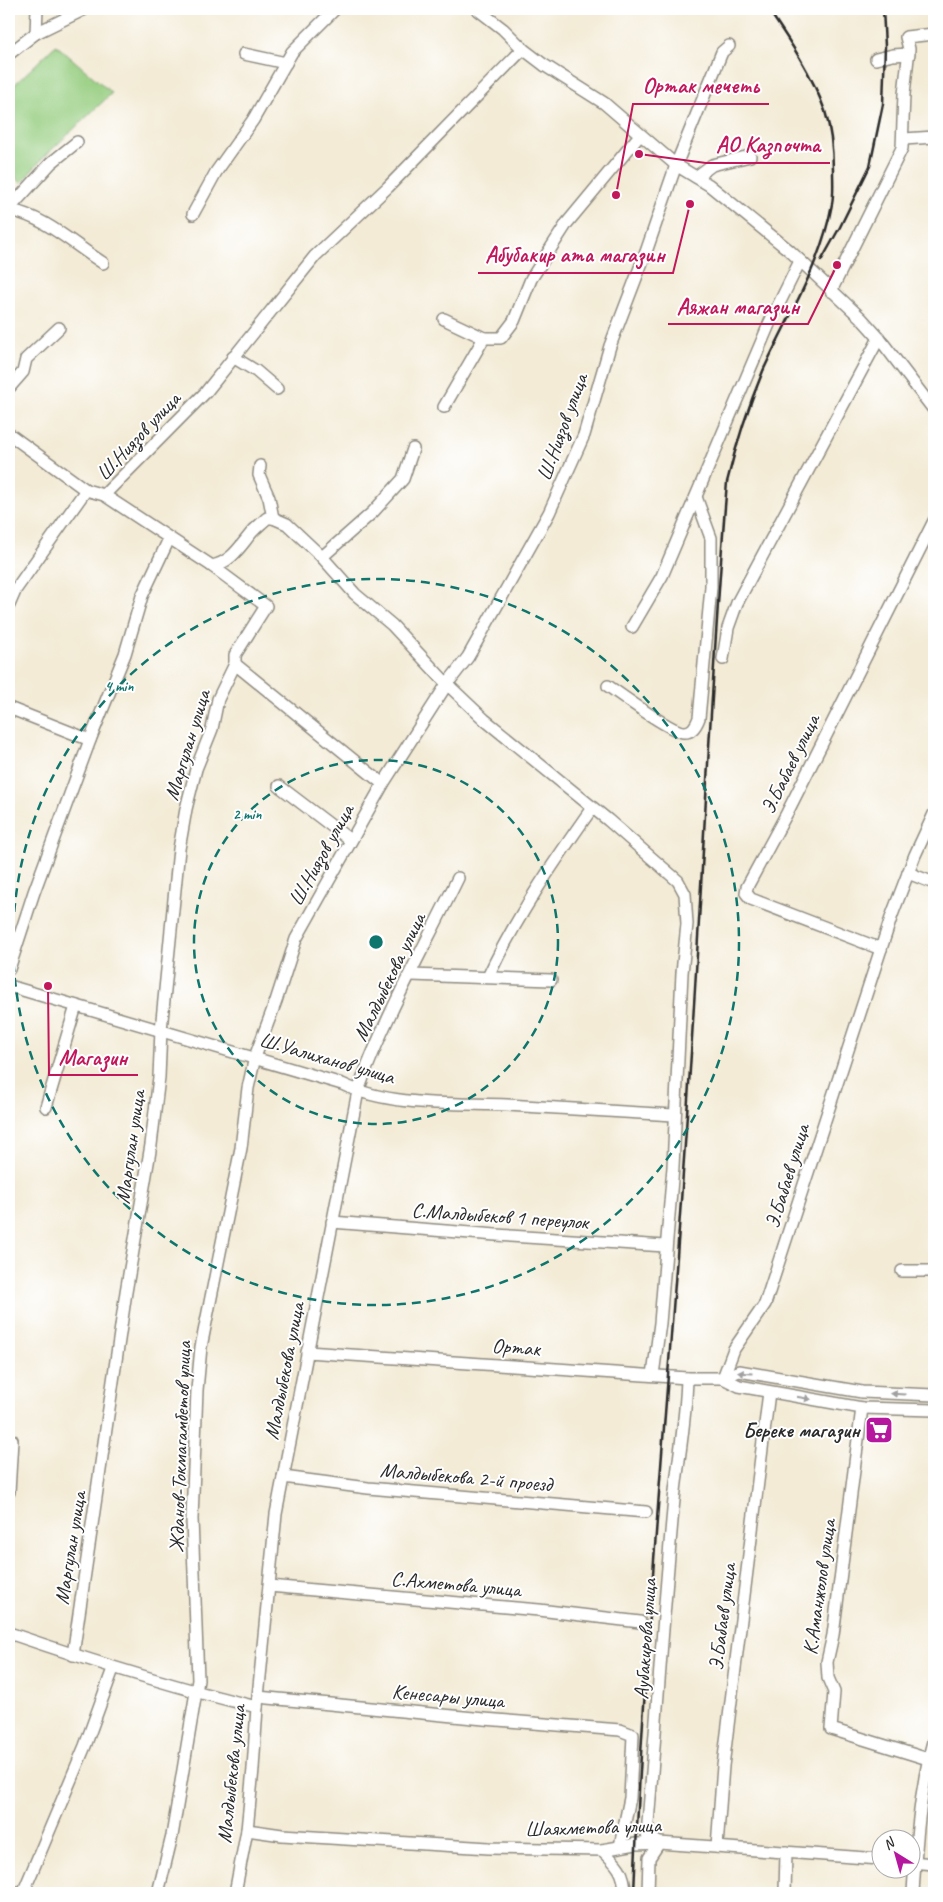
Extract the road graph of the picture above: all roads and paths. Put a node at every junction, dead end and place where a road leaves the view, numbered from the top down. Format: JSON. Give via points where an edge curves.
{"nodes":[{"id":1,"x":37,"y":9,"type":"edge"},
{"id":2,"x":85,"y":9,"type":"edge"},
{"id":3,"x":335,"y":9,"type":"edge"},
{"id":4,"x":477,"y":9,"type":"edge"},
{"id":5,"x":36,"y":33,"type":"junction"},
{"id":6,"x":934,"y":34,"type":"edge"},
{"id":7,"x":730,"y":46,"type":"dead end"},
{"id":8,"x":523,"y":49,"type":"junction"},
{"id":9,"x":9,"y":54,"type":"edge"},
{"id":10,"x":244,"y":54,"type":"dead end"},
{"id":11,"x":909,"y":54,"type":"junction"},
{"id":12,"x":876,"y":59,"type":"dead end"},
{"id":13,"x":286,"y":63,"type":"junction"},
{"id":14,"x":640,"y":135,"type":"junction"},
{"id":15,"x":934,"y":136,"type":"edge"},
{"id":16,"x":904,"y":139,"type":"junction"},
{"id":17,"x":76,"y":142,"type":"dead end"},
{"id":18,"x":750,"y":156,"type":"dead end"},
{"id":19,"x":676,"y":165,"type":"junction"},
{"id":20,"x":696,"y":177,"type":"junction"},
{"id":21,"x":9,"y":209,"type":"edge"},
{"id":22,"x":193,"y":214,"type":"dead end"},
{"id":23,"x":800,"y":261,"type":"junction"},
{"id":24,"x":103,"y":263,"type":"dead end"},
{"id":25,"x":831,"y":291,"type":"junction"},
{"id":26,"x":444,"y":319,"type":"dead end"},
{"id":27,"x":58,"y":328,"type":"dead end"},
{"id":28,"x":484,"y":338,"type":"junction"},
{"id":29,"x":880,"y":338,"type":"junction"},
{"id":30,"x":233,"y":357,"type":"junction"},
{"id":31,"x":9,"y":388,"type":"edge"},
{"id":32,"x":277,"y":389,"type":"dead end"},
{"id":33,"x":444,"y":407,"type":"dead end"},
{"id":34,"x":934,"y":410,"type":"edge"},
{"id":35,"x":9,"y":434,"type":"edge"},
{"id":36,"x":413,"y":449,"type":"dead end"},
{"id":37,"x":260,"y":466,"type":"dead end"},
{"id":38,"x":86,"y":490,"type":"junction"},
{"id":39,"x":104,"y":494,"type":"junction"},
{"id":40,"x":696,"y":497,"type":"junction"},
{"id":41,"x":273,"y":518,"type":"junction"},
{"id":42,"x":934,"y":521,"type":"edge"},
{"id":43,"x":169,"y":538,"type":"junction"},
{"id":44,"x":322,"y":557,"type":"junction"},
{"id":45,"x":212,"y":566,"type":"junction"},
{"id":46,"x":9,"y":605,"type":"edge"},
{"id":47,"x":632,"y":627,"type":"dead end"},
{"id":48,"x":722,"y":659,"type":"dead end"},
{"id":49,"x":235,"y":664,"type":"junction"},
{"id":50,"x":447,"y":684,"type":"junction"},
{"id":51,"x":608,"y":686,"type":"dead end"},
{"id":52,"x":9,"y":708,"type":"edge"},
{"id":53,"x":90,"y":740,"type":"junction"},
{"id":54,"x":383,"y":784,"type":"junction"},
{"id":55,"x":279,"y":786,"type":"dead end"},
{"id":56,"x":592,"y":808,"type":"junction"},
{"id":57,"x":934,"y":814,"type":"edge"},
{"id":58,"x":350,"y":840,"type":"junction"},
{"id":59,"x":908,"y":873,"type":"junction"},
{"id":60,"x":458,"y":878,"type":"dead end"},
{"id":61,"x":934,"y":883,"type":"edge"},
{"id":62,"x":881,"y":949,"type":"junction"},
{"id":63,"x":9,"y":969,"type":"edge"},
{"id":64,"x":411,"y":974,"type":"junction"},
{"id":65,"x":488,"y":977,"type":"junction"},
{"id":66,"x":551,"y":980,"type":"dead end"},
{"id":67,"x":9,"y":986,"type":"edge"},
{"id":68,"x":76,"y":1006,"type":"junction"},
{"id":69,"x":160,"y":1030,"type":"junction"},
{"id":70,"x":255,"y":1058,"type":"junction"},
{"id":71,"x":358,"y":1092,"type":"junction"},
{"id":72,"x":46,"y":1107,"type":"dead end"},
{"id":73,"x":674,"y":1115,"type":"junction"},
{"id":74,"x":332,"y":1222,"type":"junction"},
{"id":75,"x":665,"y":1246,"type":"junction"},
{"id":76,"x":902,"y":1271,"type":"dead end"},
{"id":77,"x":934,"y":1271,"type":"edge"},
{"id":78,"x":307,"y":1352,"type":"junction"},
{"id":79,"x":653,"y":1375,"type":"junction"},
{"id":80,"x":687,"y":1378,"type":"junction"},
{"id":81,"x":723,"y":1378,"type":"junction"},
{"id":82,"x":769,"y":1392,"type":"junction"},
{"id":83,"x":934,"y":1395,"type":"edge"},
{"id":84,"x":862,"y":1408,"type":"junction"},
{"id":85,"x":934,"y":1410,"type":"edge"},
{"id":86,"x":12,"y":1440,"type":"dead end"},
{"id":87,"x":283,"y":1477,"type":"junction"},
{"id":88,"x":9,"y":1492,"type":"edge"},
{"id":89,"x":646,"y":1512,"type":"dead end"},
{"id":90,"x":268,"y":1586,"type":"junction"},
{"id":91,"x":640,"y":1622,"type":"dead end"},
{"id":92,"x":9,"y":1633,"type":"edge"},
{"id":93,"x":73,"y":1655,"type":"junction"},
{"id":94,"x":113,"y":1669,"type":"junction"},
{"id":95,"x":196,"y":1693,"type":"junction"},
{"id":96,"x":257,"y":1702,"type":"junction"},
{"id":97,"x":934,"y":1738,"type":"edge"},
{"id":98,"x":928,"y":1759,"type":"junction"},
{"id":99,"x":246,"y":1830,"type":"junction"},
{"id":100,"x":918,"y":1830,"type":"edge"},
{"id":101,"x":659,"y":1843,"type":"junction"},
{"id":102,"x":620,"y":1846,"type":"junction"},
{"id":103,"x":717,"y":1847,"type":"junction"},
{"id":104,"x":602,"y":1850,"type":"junction"},
{"id":105,"x":786,"y":1852,"type":"junction"},
{"id":106,"x":870,"y":1859,"type":"edge"},
{"id":107,"x":920,"y":1863,"type":"edge"},
{"id":108,"x":934,"y":1864,"type":"edge"},
{"id":109,"x":913,"y":1880,"type":"edge"},
{"id":110,"x":9,"y":1890,"type":"edge"},
{"id":111,"x":21,"y":1893,"type":"edge"},
{"id":112,"x":158,"y":1893,"type":"edge"},
{"id":113,"x":235,"y":1893,"type":"edge"},
{"id":114,"x":625,"y":1893,"type":"edge"},
{"id":115,"x":648,"y":1893,"type":"edge"},
{"id":116,"x":785,"y":1893,"type":"edge"},
{"id":117,"x":913,"y":1893,"type":"edge"}],
"edges":[{"from":1,"to":5,"type":"street"},
{"from":2,"to":5,"type":"street"},
{"from":3,"to":13,"type":"street","via":[[292,52]]},
{"from":4,"to":8,"type":"street"},
{"from":5,"to":9,"type":"street"},
{"from":6,"to":11,"type":"street","via":[[906,37]]},
{"from":7,"to":19,"type":"street","name":"Ш.Ниязов улица","via":[[722,52]]},
{"from":8,"to":14,"type":"street","via":[[604,103]]},
{"from":8,"to":30,"type":"street","name":"Ш.Ниязов улица","via":[[388,187],[315,256]]},
{"from":10,"to":13,"type":"street"},
{"from":11,"to":12,"type":"street"},
{"from":11,"to":16,"type":"street","via":[[904,94]]},
{"from":13,"to":22,"type":"street"},
{"from":14,"to":19,"type":"street"},
{"from":14,"to":28,"type":"street","via":[[566,223],[531,278],[514,321],[502,338]]},
{"from":15,"to":16,"type":"street"},
{"from":16,"to":25,"type":"street","via":[[898,158]]},
{"from":17,"to":21,"type":"street","via":[[51,162]]},
{"from":18,"to":20,"type":"street","via":[[712,165]]},
{"from":19,"to":20,"type":"street"},
{"from":19,"to":50,"type":"street","name":"Ш.Ниязов улица","via":[[610,346],[584,435],[549,513],[468,658]]},
{"from":20,"to":23,"type":"street"},
{"from":21,"to":24,"type":"street","via":[[43,222]]},
{"from":23,"to":25,"type":"street"},
{"from":23,"to":40,"type":"street","via":[[770,322]]},
{"from":25,"to":29,"type":"street"},
{"from":26,"to":28,"type":"street"},
{"from":27,"to":31,"type":"street","via":[[26,359],[23,372]]},
{"from":28,"to":33,"type":"street"},
{"from":29,"to":34,"type":"street"},
{"from":29,"to":48,"type":"street","via":[[737,603]]},
{"from":30,"to":32,"type":"street"},
{"from":30,"to":39,"type":"street","name":"Ш.Ниязов улица","via":[[206,392]]},
{"from":35,"to":38,"type":"street"},
{"from":36,"to":44,"type":"street","via":[[403,479],[373,512]]},
{"from":37,"to":41,"type":"street","via":[[259,475]]},
{"from":38,"to":39,"type":"street"},
{"from":38,"to":46,"type":"street","via":[[16,589]]},
{"from":39,"to":43,"type":"street","name":"Ш.Ниязов улица"},
{"from":40,"to":47,"type":"street","via":[[662,576]]},
{"from":40,"to":51,"type":"street","via":[[711,538],[711,587],[696,726],[682,732]]},
{"from":41,"to":44,"type":"street","via":[[287,524]]},
{"from":41,"to":45,"type":"street","via":[[267,518],[253,531],[234,556]]},
{"from":42,"to":62,"type":"street","name":"Э.Бабаев улица","via":[[746,893],[751,899]]},
{"from":43,"to":45,"type":"street","name":"Ш.Ниязов улица"},
{"from":43,"to":53,"type":"street","via":[[142,596],[125,654]]},
{"from":44,"to":50,"type":"street"},
{"from":45,"to":49,"type":"street","name":"Маргулан улица","via":[[266,606],[235,655]]},
{"from":49,"to":54,"type":"street"},
{"from":49,"to":69,"type":"street","name":"Маргулан улица","via":[[218,699],[212,729],[196,769],[186,809]]},
{"from":50,"to":54,"type":"street","name":"Ш.Ниязов улица"},
{"from":50,"to":56,"type":"street","via":[[485,720]]},
{"from":52,"to":53,"type":"street"},
{"from":53,"to":63,"type":"street"},
{"from":54,"to":58,"type":"street","name":"Ш.Ниязов улица"},
{"from":55,"to":58,"type":"street"},
{"from":56,"to":65,"type":"street","via":[[520,916]]},
{"from":56,"to":73,"type":"street","via":[[678,881],[686,894],[687,924]]},
{"from":57,"to":59,"type":"street","name":"Э.Бабаев улица"},
{"from":58,"to":70,"type":"street","name":"Ш.Ниязов улица","via":[[296,940]]},
{"from":59,"to":61,"type":"street"},
{"from":59,"to":62,"type":"street","name":"Э.Бабаев улица"},
{"from":60,"to":64,"type":"street","name":"Малдыбекова улица"},
{"from":62,"to":81,"type":"street","name":"Э.Бабаев улица","via":[[765,1304],[734,1349]]},
{"from":64,"to":65,"type":"street"},
{"from":64,"to":71,"type":"street","name":"Малдыбекова улица","via":[[383,1029]]},
{"from":65,"to":66,"type":"street"},
{"from":67,"to":68,"type":"street","name":"Ш.Уалиханов улица"},
{"from":68,"to":69,"type":"street","name":"Ш.Уалиханов улица"},
{"from":68,"to":72,"type":"street"},
{"from":69,"to":70,"type":"street","name":"Ш.Уалиханов улица"},
{"from":69,"to":93,"type":"street","name":"Маргулан улица","via":[[159,1077],[150,1145]]},
{"from":70,"to":71,"type":"street","name":"Ш.Уалиханов улица","via":[[342,1084]]},
{"from":70,"to":95,"type":"street","name":"Жданов-Токмагамбетов улица","via":[[201,1347],[197,1390],[192,1519]]},
{"from":71,"to":73,"type":"street","name":"Ш.Уалиханов улица","via":[[421,1101]]},
{"from":71,"to":74,"type":"street","name":"Малдыбекова улица"},
{"from":73,"to":75,"type":"street"},
{"from":74,"to":75,"type":"street","name":"С.Малдыбеков 1 переулок"},
{"from":74,"to":78,"type":"street","name":"Малдыбекова улица"},
{"from":75,"to":79,"type":"street"},
{"from":76,"to":77,"type":"street"},
{"from":78,"to":79,"type":"street","name":"Ортак"},
{"from":78,"to":87,"type":"street","name":"Малдыбекова улица"},
{"from":79,"to":80,"type":"street","name":"Ортак"},
{"from":80,"to":81,"type":"street","name":"Ортак"},
{"from":80,"to":101,"type":"street","name":"Аубакирова улица","via":[[673,1509],[647,1835]]},
{"from":81,"to":82,"type":"street","name":"Ортак","via":[[739,1386]]},
{"from":83,"to":81,"type":"street","name":"Ортак","one_way":true,"via":[[862,1392],[739,1371]]},
{"from":82,"to":84,"type":"street","name":"Ортак","one_way":true},
{"from":82,"to":103,"type":"street","name":"Э.Бабаев улица","via":[[723,1766]]},
{"from":84,"to":85,"type":"street","name":"Ортак"},
{"from":84,"to":98,"type":"street","name":"К.Аманжолов улица","via":[[827,1662],[828,1678],[834,1692],[831,1729]]},
{"from":86,"to":88,"type":"street"},
{"from":87,"to":89,"type":"street","name":"Малдыбекова 2-й проезд","via":[[368,1488]]},
{"from":87,"to":90,"type":"street","name":"Малдыбекова улица"},
{"from":90,"to":91,"type":"street","name":"С.Ахметова улица"},
{"from":90,"to":96,"type":"street","name":"Малдыбекова улица"},
{"from":92,"to":93,"type":"street","name":"Кенесары улица"},
{"from":93,"to":94,"type":"street","name":"Кенесары улица"},
{"from":94,"to":95,"type":"street","name":"Кенесары улица"},
{"from":94,"to":111,"type":"street","via":[[85,1746]]},
{"from":95,"to":96,"type":"street","name":"Кенесары улица"},
{"from":95,"to":112,"type":"street","name":"Жданов-Токмагамбетов улица","via":[[172,1836]]},
{"from":96,"to":99,"type":"street","name":"Малдыбекова улица"},
{"from":96,"to":102,"type":"street","name":"Кенесары улица","via":[[620,1730],[634,1734],[630,1798]]},
{"from":97,"to":98,"type":"street"},
{"from":98,"to":100,"type":"street"},
{"from":99,"to":104,"type":"street","name":"Шаяхметова улица","via":[[441,1845]]},
{"from":99,"to":113,"type":"street","name":"Малдыбекова улица"},
{"from":101,"to":102,"type":"street","name":"Шаяхметова улица"},
{"from":101,"to":103,"type":"street","name":"Шаяхметова улица"},
{"from":101,"to":115,"type":"street","via":[[649,1858]]},
{"from":102,"to":104,"type":"street","name":"Шаяхметова улица"},
{"from":103,"to":105,"type":"street","name":"Шаяхметова улица"},
{"from":104,"to":114,"type":"street","via":[[616,1863],[625,1879]]},
{"from":105,"to":106,"type":"street","name":"Шаяхметова улица"},
{"from":105,"to":116,"type":"street"},
{"from":107,"to":108,"type":"street"},
{"from":109,"to":117,"type":"street"},
{"from":110,"to":111,"type":"street"}]}
